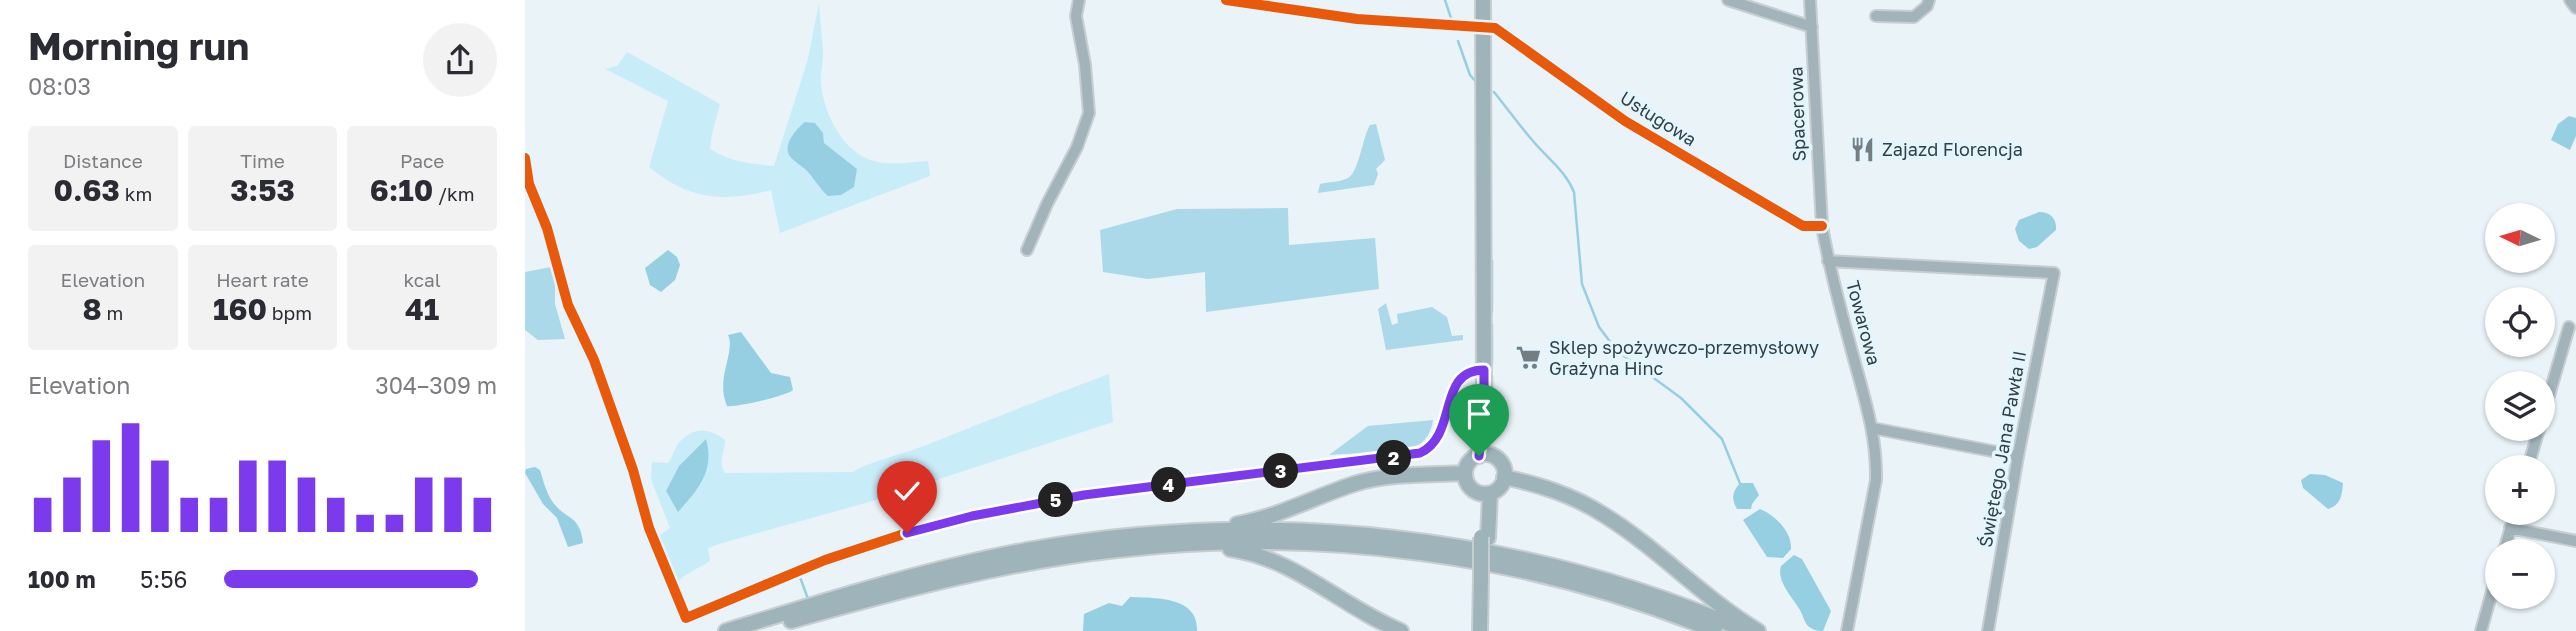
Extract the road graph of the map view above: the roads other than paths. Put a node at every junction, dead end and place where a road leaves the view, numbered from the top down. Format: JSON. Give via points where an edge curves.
{"nodes":[{"id":1,"x":1079,"y":0,"type":"edge"},
{"id":2,"x":1226,"y":0,"type":"edge"},
{"id":3,"x":1483,"y":0,"type":"edge"},
{"id":4,"x":1728,"y":0,"type":"edge"},
{"id":5,"x":1810,"y":0,"type":"edge"},
{"id":6,"x":1929,"y":0,"type":"edge"},
{"id":7,"x":2570,"y":0,"type":"edge"},
{"id":8,"x":2576,"y":8,"type":"edge"},
{"id":9,"x":1876,"y":16,"type":"dead end"},
{"id":10,"x":1812,"y":27,"type":"junction"},
{"id":11,"x":1483,"y":29,"type":"junction"},
{"id":12,"x":525,"y":158,"type":"edge"},
{"id":13,"x":1822,"y":226,"type":"junction"},
{"id":14,"x":1027,"y":250,"type":"dead end"},
{"id":15,"x":1828,"y":261,"type":"junction"},
{"id":16,"x":2569,"y":327,"type":"dead end"},
{"id":17,"x":1484,"y":370,"type":"junction"},
{"id":18,"x":2555,"y":375,"type":"edge"},
{"id":19,"x":1872,"y":428,"type":"junction"},
{"id":20,"x":1485,"y":456,"type":"junction"},
{"id":21,"x":2018,"y":456,"type":"junction"},
{"id":22,"x":1465,"y":472,"type":"junction"},
{"id":23,"x":1504,"y":477,"type":"junction"},
{"id":24,"x":1484,"y":493,"type":"junction"},
{"id":25,"x":2511,"y":525,"type":"edge"},
{"id":26,"x":2510,"y":528,"type":"junction"},
{"id":27,"x":1188,"y":538,"type":"junction"},
{"id":28,"x":2507,"y":539,"type":"edge"},
{"id":29,"x":2576,"y":541,"type":"edge"},
{"id":30,"x":1485,"y":577,"type":"junction"},
{"id":31,"x":2487,"y":609,"type":"edge"},
{"id":32,"x":726,"y":631,"type":"edge"},
{"id":33,"x":756,"y":631,"type":"edge"},
{"id":34,"x":1401,"y":631,"type":"edge"},
{"id":35,"x":1480,"y":631,"type":"edge"},
{"id":36,"x":1490,"y":631,"type":"edge"},
{"id":37,"x":1715,"y":631,"type":"edge"},
{"id":38,"x":1747,"y":631,"type":"edge"},
{"id":39,"x":1758,"y":631,"type":"edge"},
{"id":40,"x":1847,"y":631,"type":"edge"},
{"id":41,"x":1988,"y":631,"type":"edge"},
{"id":42,"x":2480,"y":631,"type":"edge"}],
"edges":[{"from":1,"to":14,"type":"street","via":[[1076,16],[1089,113]]},
{"from":2,"to":11,"type":"street","name":"Usługowa","via":[[1357,19]]},
{"from":3,"to":11,"type":"main road"},
{"from":4,"to":10,"type":"street"},
{"from":5,"to":10,"type":"street","name":"Spacerowa"},
{"from":6,"to":9,"type":"street","via":[[1914,17]]},
{"from":7,"to":8,"type":"street"},
{"from":10,"to":13,"type":"street","name":"Spacerowa"},
{"from":11,"to":13,"type":"street","name":"Usługowa","via":[[1495,28],[1663,145],[1803,226]]},
{"from":11,"to":17,"type":"main road"},
{"from":12,"to":17,"type":"street","via":[[568,305],[594,360],[649,528],[687,618],[825,560],[972,516],[1084,495],[1420,453],[1438,437],[1457,381],[1471,370]]},
{"from":13,"to":15,"type":"street","name":"Towarowa"},
{"from":15,"to":19,"type":"street","name":"Towarowa"},
{"from":15,"to":21,"type":"street","name":"Świętego Jana Pawła II","via":[[2054,273]]},
{"from":16,"to":18,"type":"street"},
{"from":17,"to":20,"type":"main road"},
{"from":19,"to":21,"type":"street"},
{"from":19,"to":40,"type":"street","name":"Towarowa","via":[[1876,480]]},
{"from":20,"to":22,"type":"main road","via":[[1470,462]]},
{"from":20,"to":23,"type":"main road","via":[[1499,461]]},
{"from":21,"to":41,"type":"street","name":"Świętego Jana Pawła II"},
{"from":22,"to":24,"type":"main road","via":[[1470,487]]},
{"from":22,"to":27,"type":"main road","via":[[1355,484],[1266,517]]},
{"from":23,"to":24,"type":"main road","via":[[1500,487]]},
{"from":23,"to":39,"type":"main road","via":[[1557,492],[1606,516]]},
{"from":24,"to":30,"type":"main road"},
{"from":25,"to":26,"type":"street"},
{"from":26,"to":28,"type":"street"},
{"from":26,"to":29,"type":"street"},
{"from":27,"to":32,"type":"main road","via":[[1095,540],[981,559]]},
{"from":27,"to":33,"type":"main road","via":[[1003,567]]},
{"from":27,"to":34,"type":"main road","via":[[1278,561]]},
{"from":27,"to":37,"type":"main road","via":[[1313,543],[1444,556],[1584,587]]},
{"from":27,"to":38,"type":"main road","via":[[1314,531],[1482,551],[1610,582]]},
{"from":30,"to":35,"type":"main road"},
{"from":30,"to":36,"type":"main road"},
{"from":31,"to":42,"type":"street"}]}
